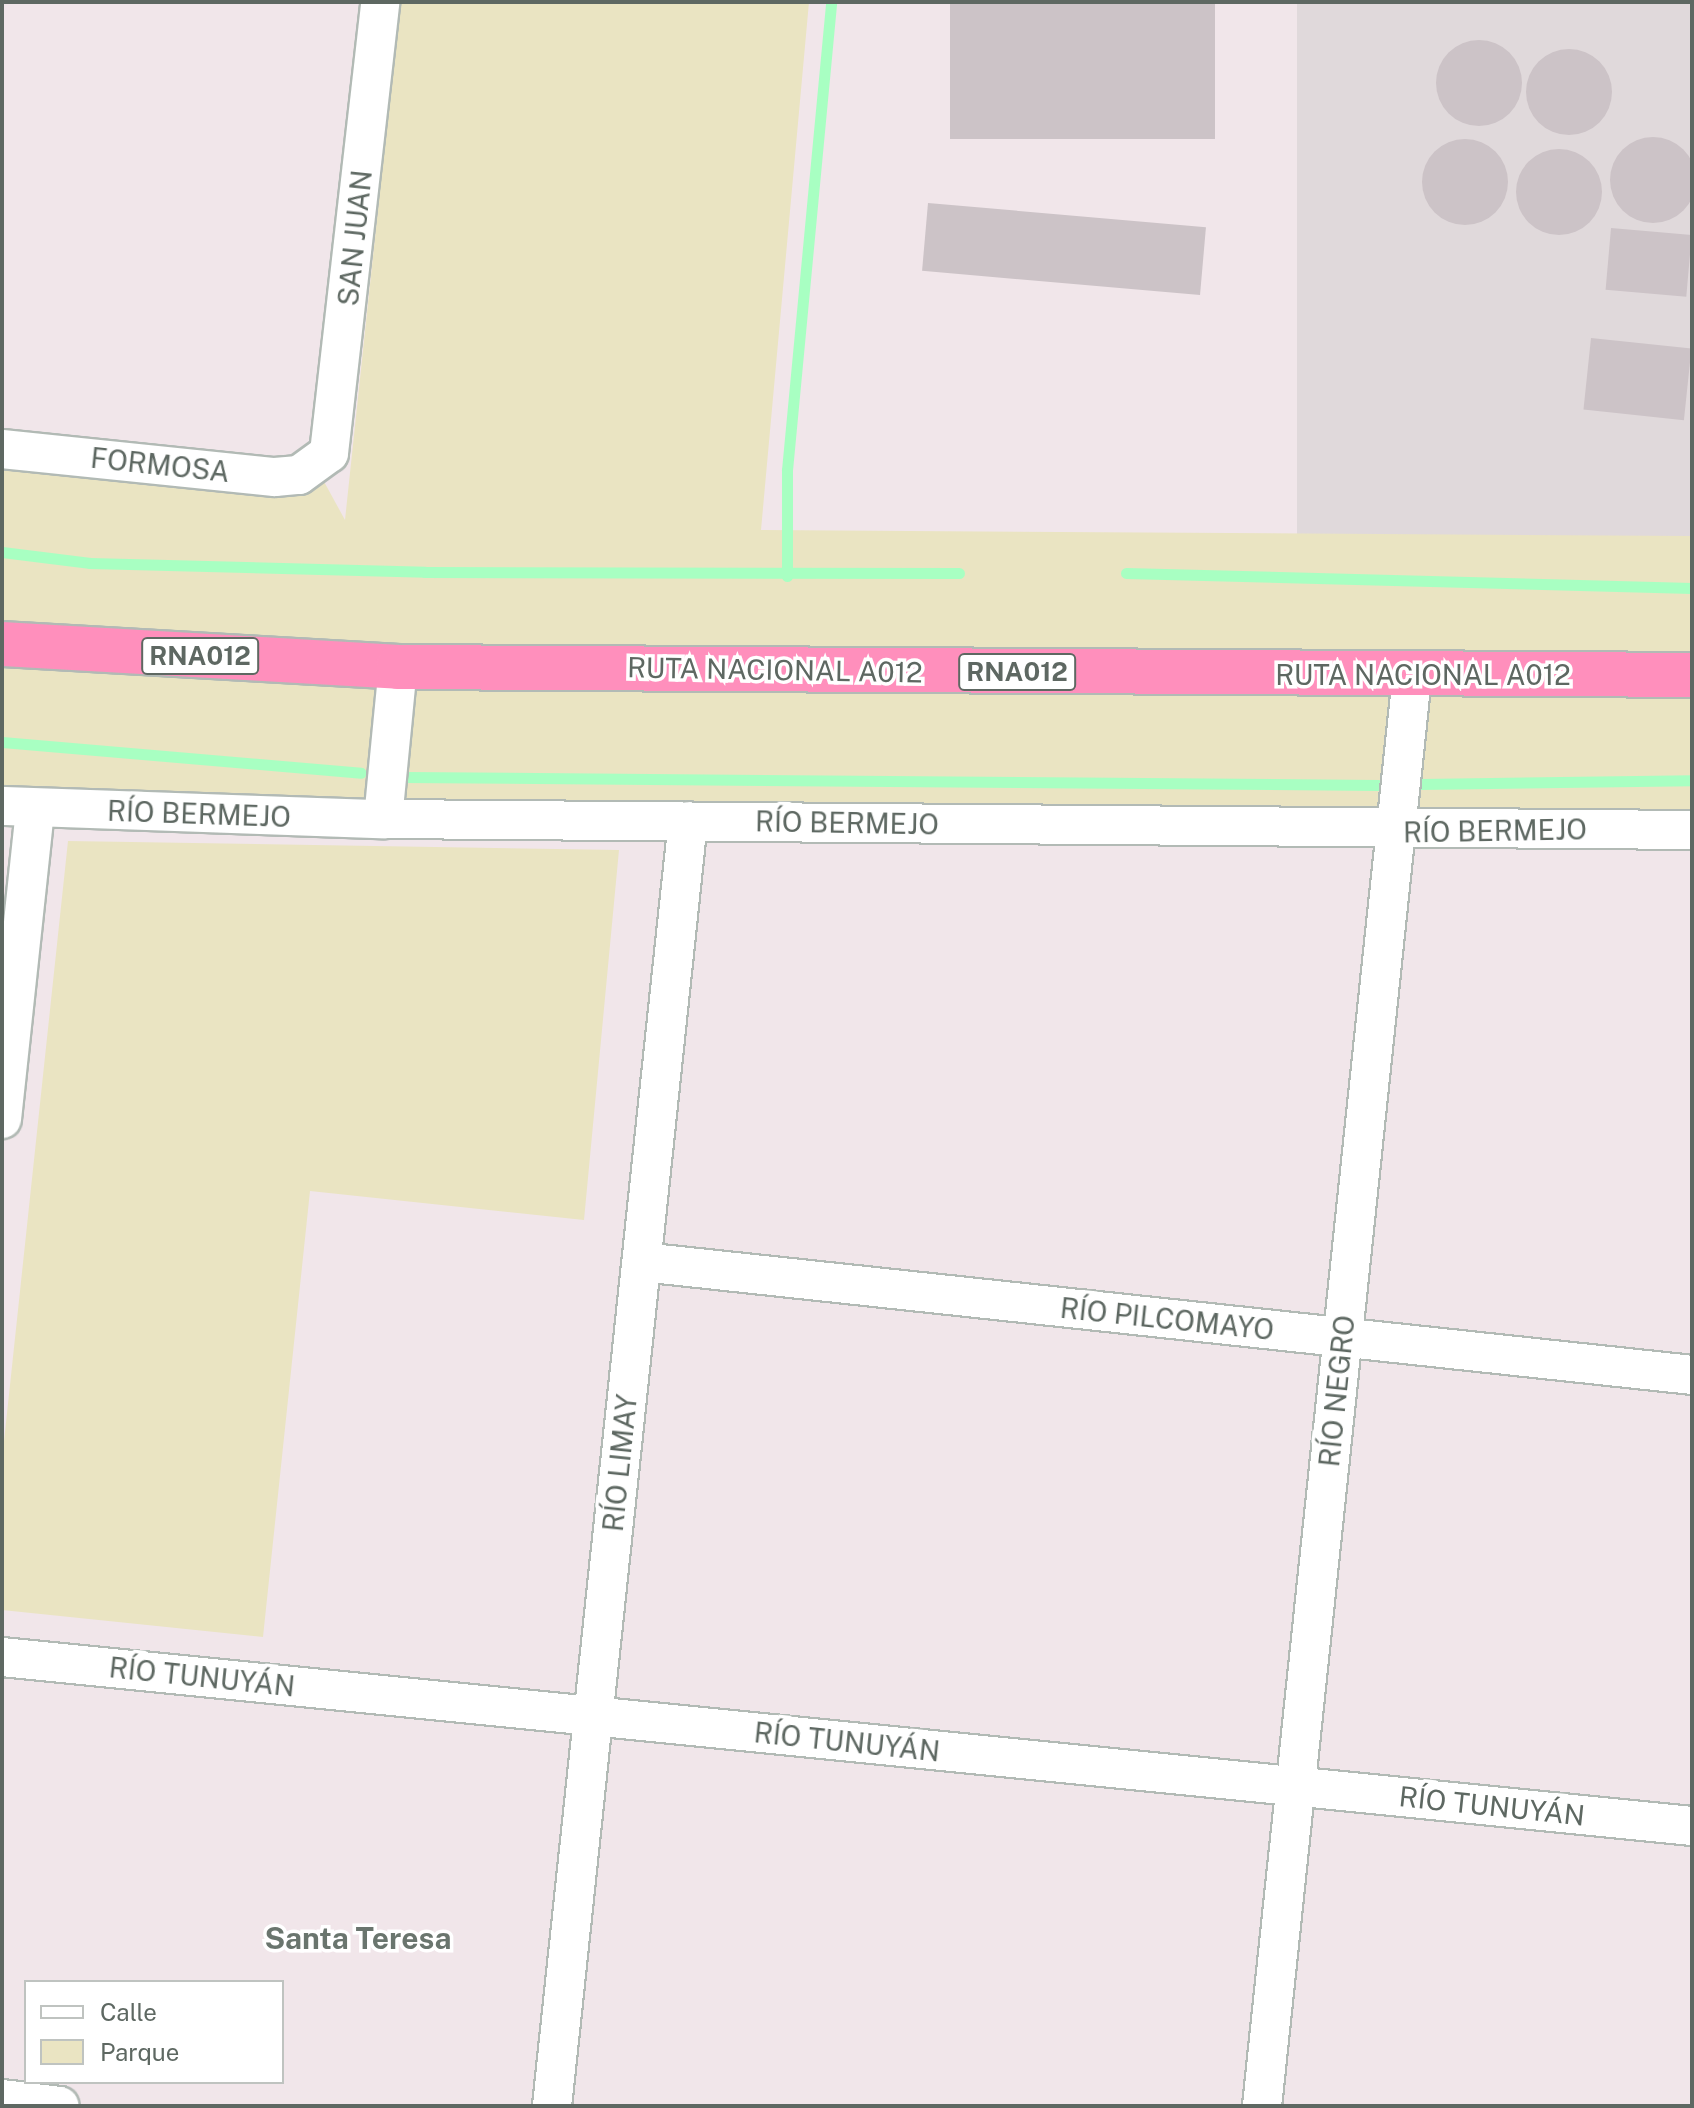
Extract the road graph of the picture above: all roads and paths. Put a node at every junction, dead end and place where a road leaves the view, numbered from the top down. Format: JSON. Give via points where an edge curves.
{"nodes":[{"id":1,"x":380,"y":2,"type":"edge"},
{"id":2,"x":2,"y":449,"type":"edge"},
{"id":3,"x":316,"y":467,"type":"joint"},
{"id":4,"x":2,"y":644,"type":"edge"},
{"id":5,"x":398,"y":667,"type":"junction"},
{"id":6,"x":1692,"y":675,"type":"edge"},
{"id":7,"x":1412,"y":677,"type":"junction"},
{"id":8,"x":19,"y":807,"type":"edge"},
{"id":9,"x":383,"y":819,"type":"junction"},
{"id":10,"x":688,"y":821,"type":"junction"},
{"id":11,"x":1692,"y":830,"type":"edge"},
{"id":12,"x":1396,"y":832,"type":"junction"},
{"id":13,"x":2,"y":1119,"type":"edge"},
{"id":14,"x":642,"y":1262,"type":"junction"},
{"id":15,"x":1343,"y":1338,"type":"junction"},
{"id":16,"x":1692,"y":1375,"type":"edge"},
{"id":17,"x":2,"y":1657,"type":"edge"},
{"id":18,"x":594,"y":1716,"type":"junction"},
{"id":19,"x":1296,"y":1786,"type":"junction"},
{"id":20,"x":1692,"y":1826,"type":"edge"},
{"id":21,"x":2,"y":2099,"type":"edge"},
{"id":22,"x":60,"y":2106,"type":"edge"},
{"id":23,"x":552,"y":2106,"type":"edge"},
{"id":24,"x":1262,"y":2106,"type":"edge"}],
"edges":[{"from":1,"to":3,"type":"street","name":"SAN JUAN","via":[[336,429]]},
{"from":2,"to":3,"type":"street","name":"FORMOSA","via":[[275,477]]},
{"from":4,"to":5,"type":"highway","name":"RUTA NACIONAL A012","number":"RNA012"},
{"from":5,"to":7,"type":"highway","name":"RUTA NACIONAL A012","number":"RNA012"},
{"from":5,"to":9,"type":"street"},
{"from":6,"to":7,"type":"highway","name":"RUTA NACIONAL A012","number":"RNA012"},
{"from":7,"to":12,"type":"street","name":"RÍO NEGRO"},
{"from":8,"to":9,"type":"street","name":"RÍO BERMEJO"},
{"from":8,"to":13,"type":"street"},
{"from":9,"to":10,"type":"street","name":"RÍO BERMEJO"},
{"from":10,"to":12,"type":"street","name":"RÍO BERMEJO"},
{"from":10,"to":14,"type":"street","name":"RÍO LIMAY"},
{"from":11,"to":12,"type":"street","name":"RÍO BERMEJO"},
{"from":12,"to":15,"type":"street","name":"RÍO NEGRO"},
{"from":14,"to":15,"type":"street","name":"RÍO PILCOMAYO"},
{"from":14,"to":18,"type":"street","name":"RÍO LIMAY"},
{"from":15,"to":16,"type":"street","name":"RÍO PILCOMAYO"},
{"from":15,"to":19,"type":"street","name":"RÍO NEGRO"},
{"from":17,"to":18,"type":"street","name":"RÍO TUNUYÁN"},
{"from":18,"to":19,"type":"street","name":"RÍO TUNUYÁN"},
{"from":18,"to":23,"type":"street","name":"RÍO LIMAY"},
{"from":19,"to":20,"type":"street","name":"RÍO TUNUYÁN"},
{"from":19,"to":24,"type":"street","name":"RÍO NEGRO"},
{"from":21,"to":22,"type":"street"}]}
